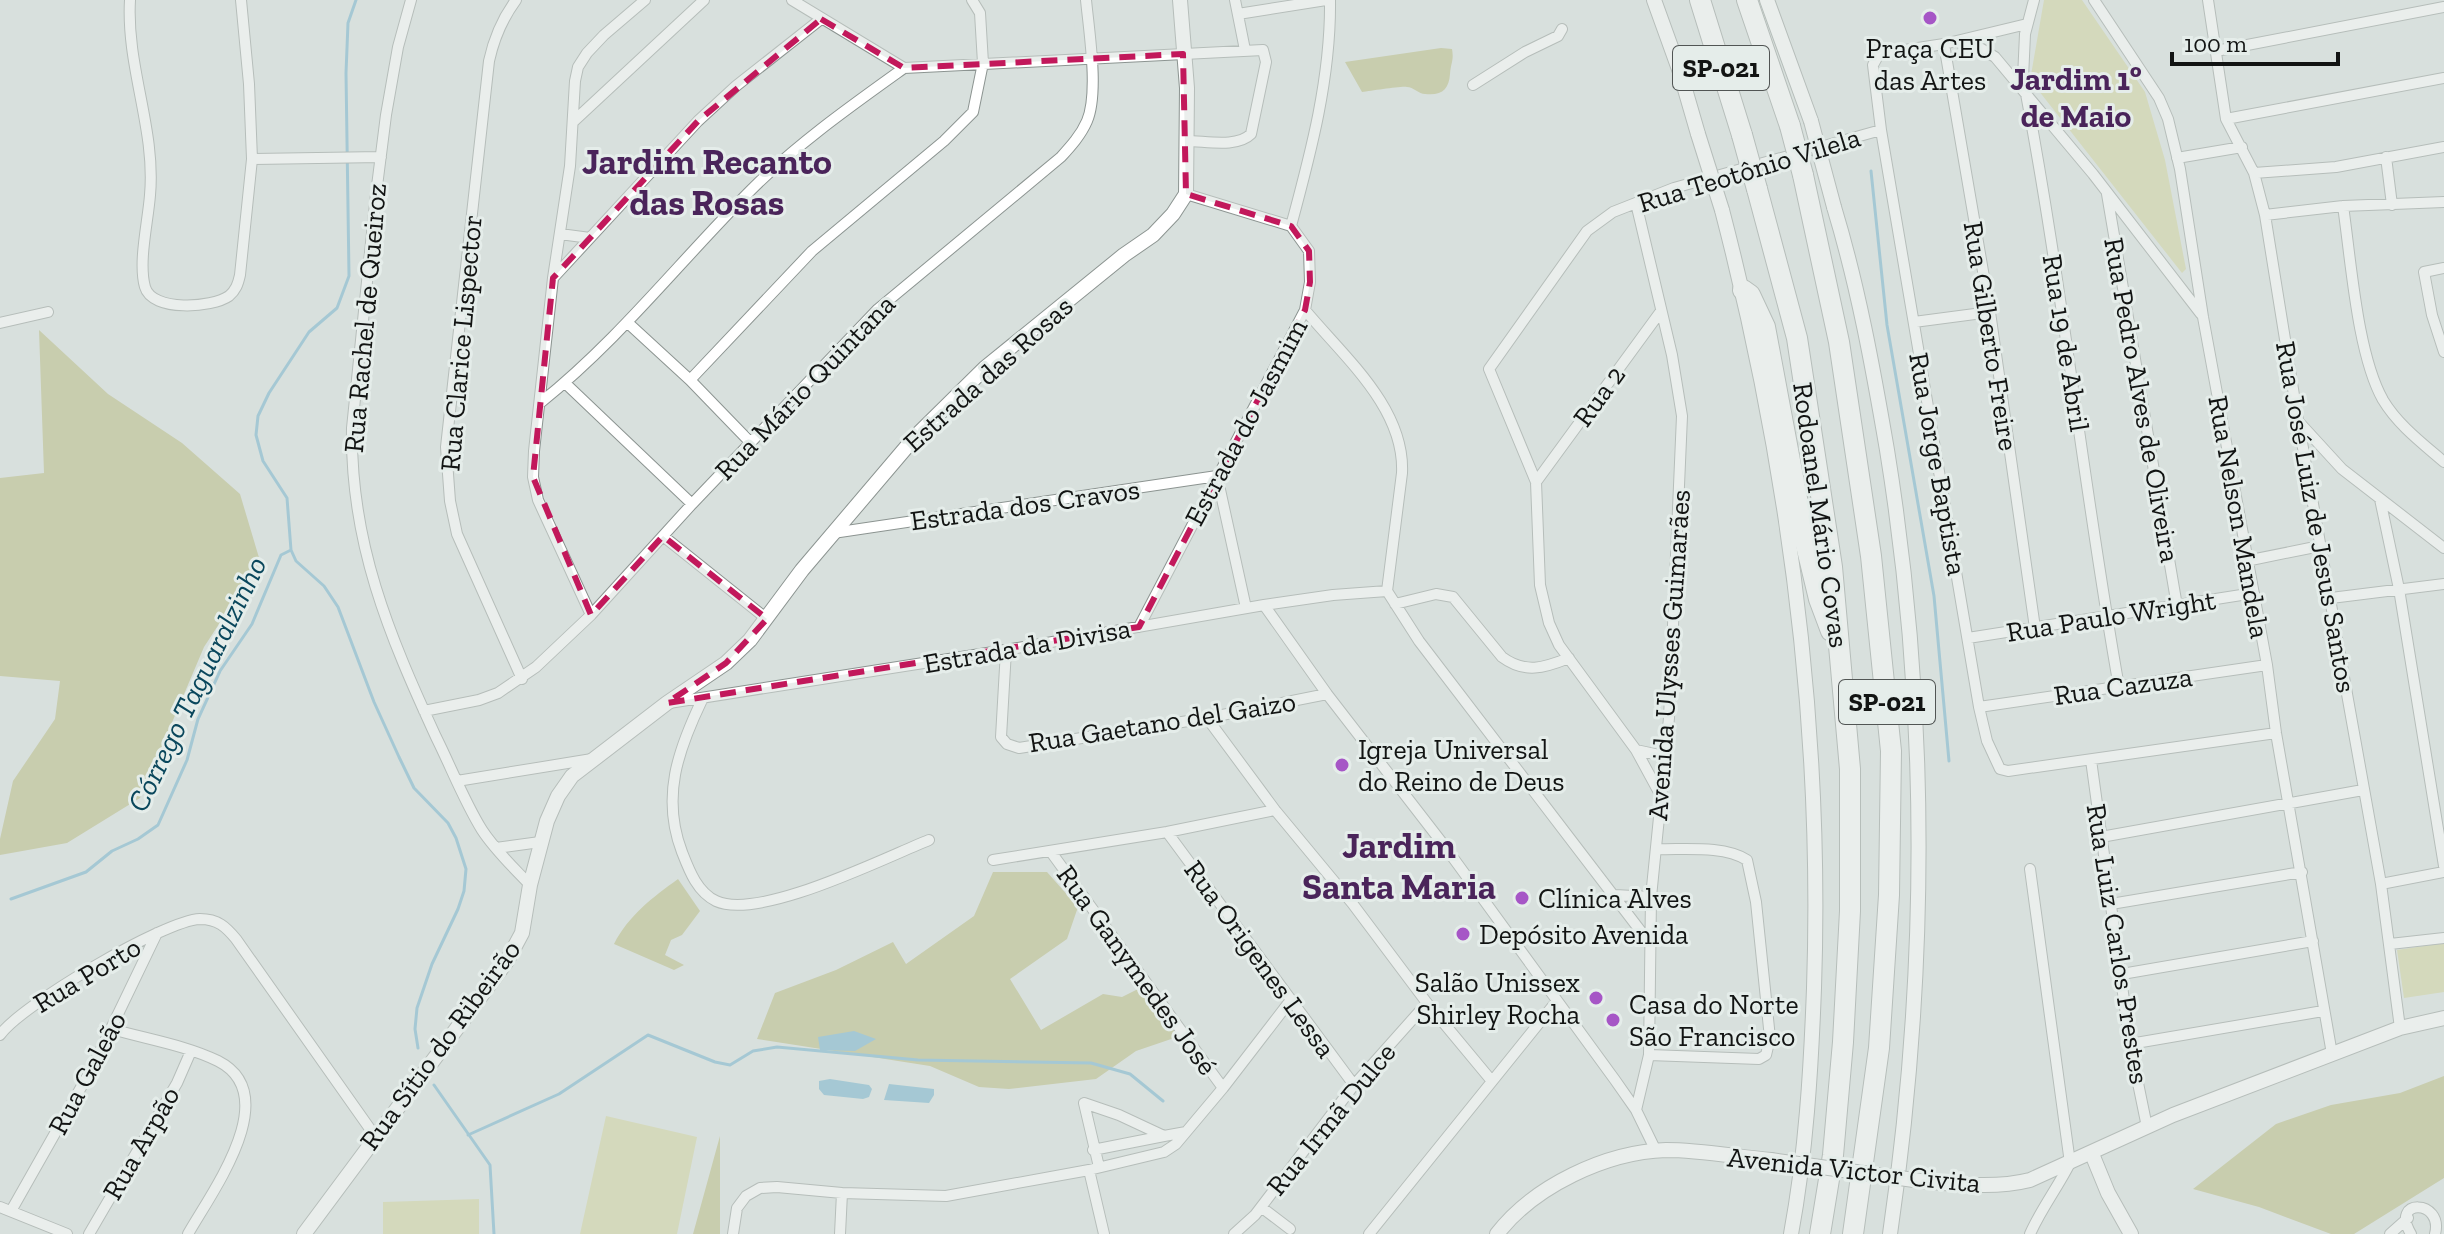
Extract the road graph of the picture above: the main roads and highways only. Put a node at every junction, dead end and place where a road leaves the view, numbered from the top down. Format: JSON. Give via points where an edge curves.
{"nodes":[{"id":1,"x":1180,"y":0,"type":"edge"},
{"id":2,"x":1654,"y":0,"type":"edge"},
{"id":3,"x":1700,"y":0,"type":"edge"},
{"id":4,"x":1747,"y":0,"type":"edge"},
{"id":5,"x":1767,"y":0,"type":"edge"},
{"id":6,"x":1743,"y":290,"type":"junction"},
{"id":7,"x":1841,"y":657,"type":"junction"},
{"id":8,"x":667,"y":703,"type":"joint"},
{"id":9,"x":2444,"y":1018,"type":"edge"},
{"id":10,"x":2092,"y":1154,"type":"junction"},
{"id":11,"x":304,"y":1234,"type":"edge"},
{"id":12,"x":1497,"y":1234,"type":"edge"},
{"id":13,"x":1791,"y":1234,"type":"edge"},
{"id":14,"x":1820,"y":1234,"type":"edge"},
{"id":15,"x":1853,"y":1234,"type":"edge"},
{"id":16,"x":1890,"y":1234,"type":"edge"},
{"id":17,"x":2131,"y":1234,"type":"edge"}],
"edges":[{"from":1,"to":8,"type":"main road","name":"Estrada das Rosas","via":[[1187,88],[1186,194],[1173,214],[985,368],[915,437],[726,663]]},
{"from":2,"to":6,"type":"main road","bridge":true},
{"from":3,"to":7,"type":"highway","name":"Rodoanel Mário Covas","number":"SP-021","bridge":true,"via":[[1797,338]]},
{"from":4,"to":15,"type":"highway","name":"Rodoanel Mário Covas","number":"SP-021","bridge":true,"via":[[1790,126],[1839,342],[1871,556],[1891,751],[1879,1048]]},
{"from":5,"to":16,"type":"main road","bridge":true,"via":[[1811,121],[1858,298],[1904,580],[1920,843],[1908,1094]]},
{"from":6,"to":7,"type":"highway","via":[[1765,327],[1805,541]]},
{"from":6,"to":13,"type":"main road","via":[[1787,520],[1812,784],[1816,917],[1811,1052]]},
{"from":7,"to":14,"type":"highway","name":"Rodoanel Mário Covas","number":"SP-021","via":[[1850,769],[1850,911],[1833,1155]]},
{"from":8,"to":11,"type":"main road","name":"Rua Sítio do Ribeirão","via":[[572,776],[558,796],[540,842],[522,933],[507,961]]},
{"from":9,"to":10,"type":"main road","name":"Avenida Victor Civita","via":[[2332,1054]]},
{"from":10,"to":12,"type":"main road","name":"Avenida Victor Civita","bridge":true,"via":[[2008,1185],[1921,1181],[1656,1151],[1569,1177],[1536,1198]]},
{"from":10,"to":17,"type":"main road"}]}
